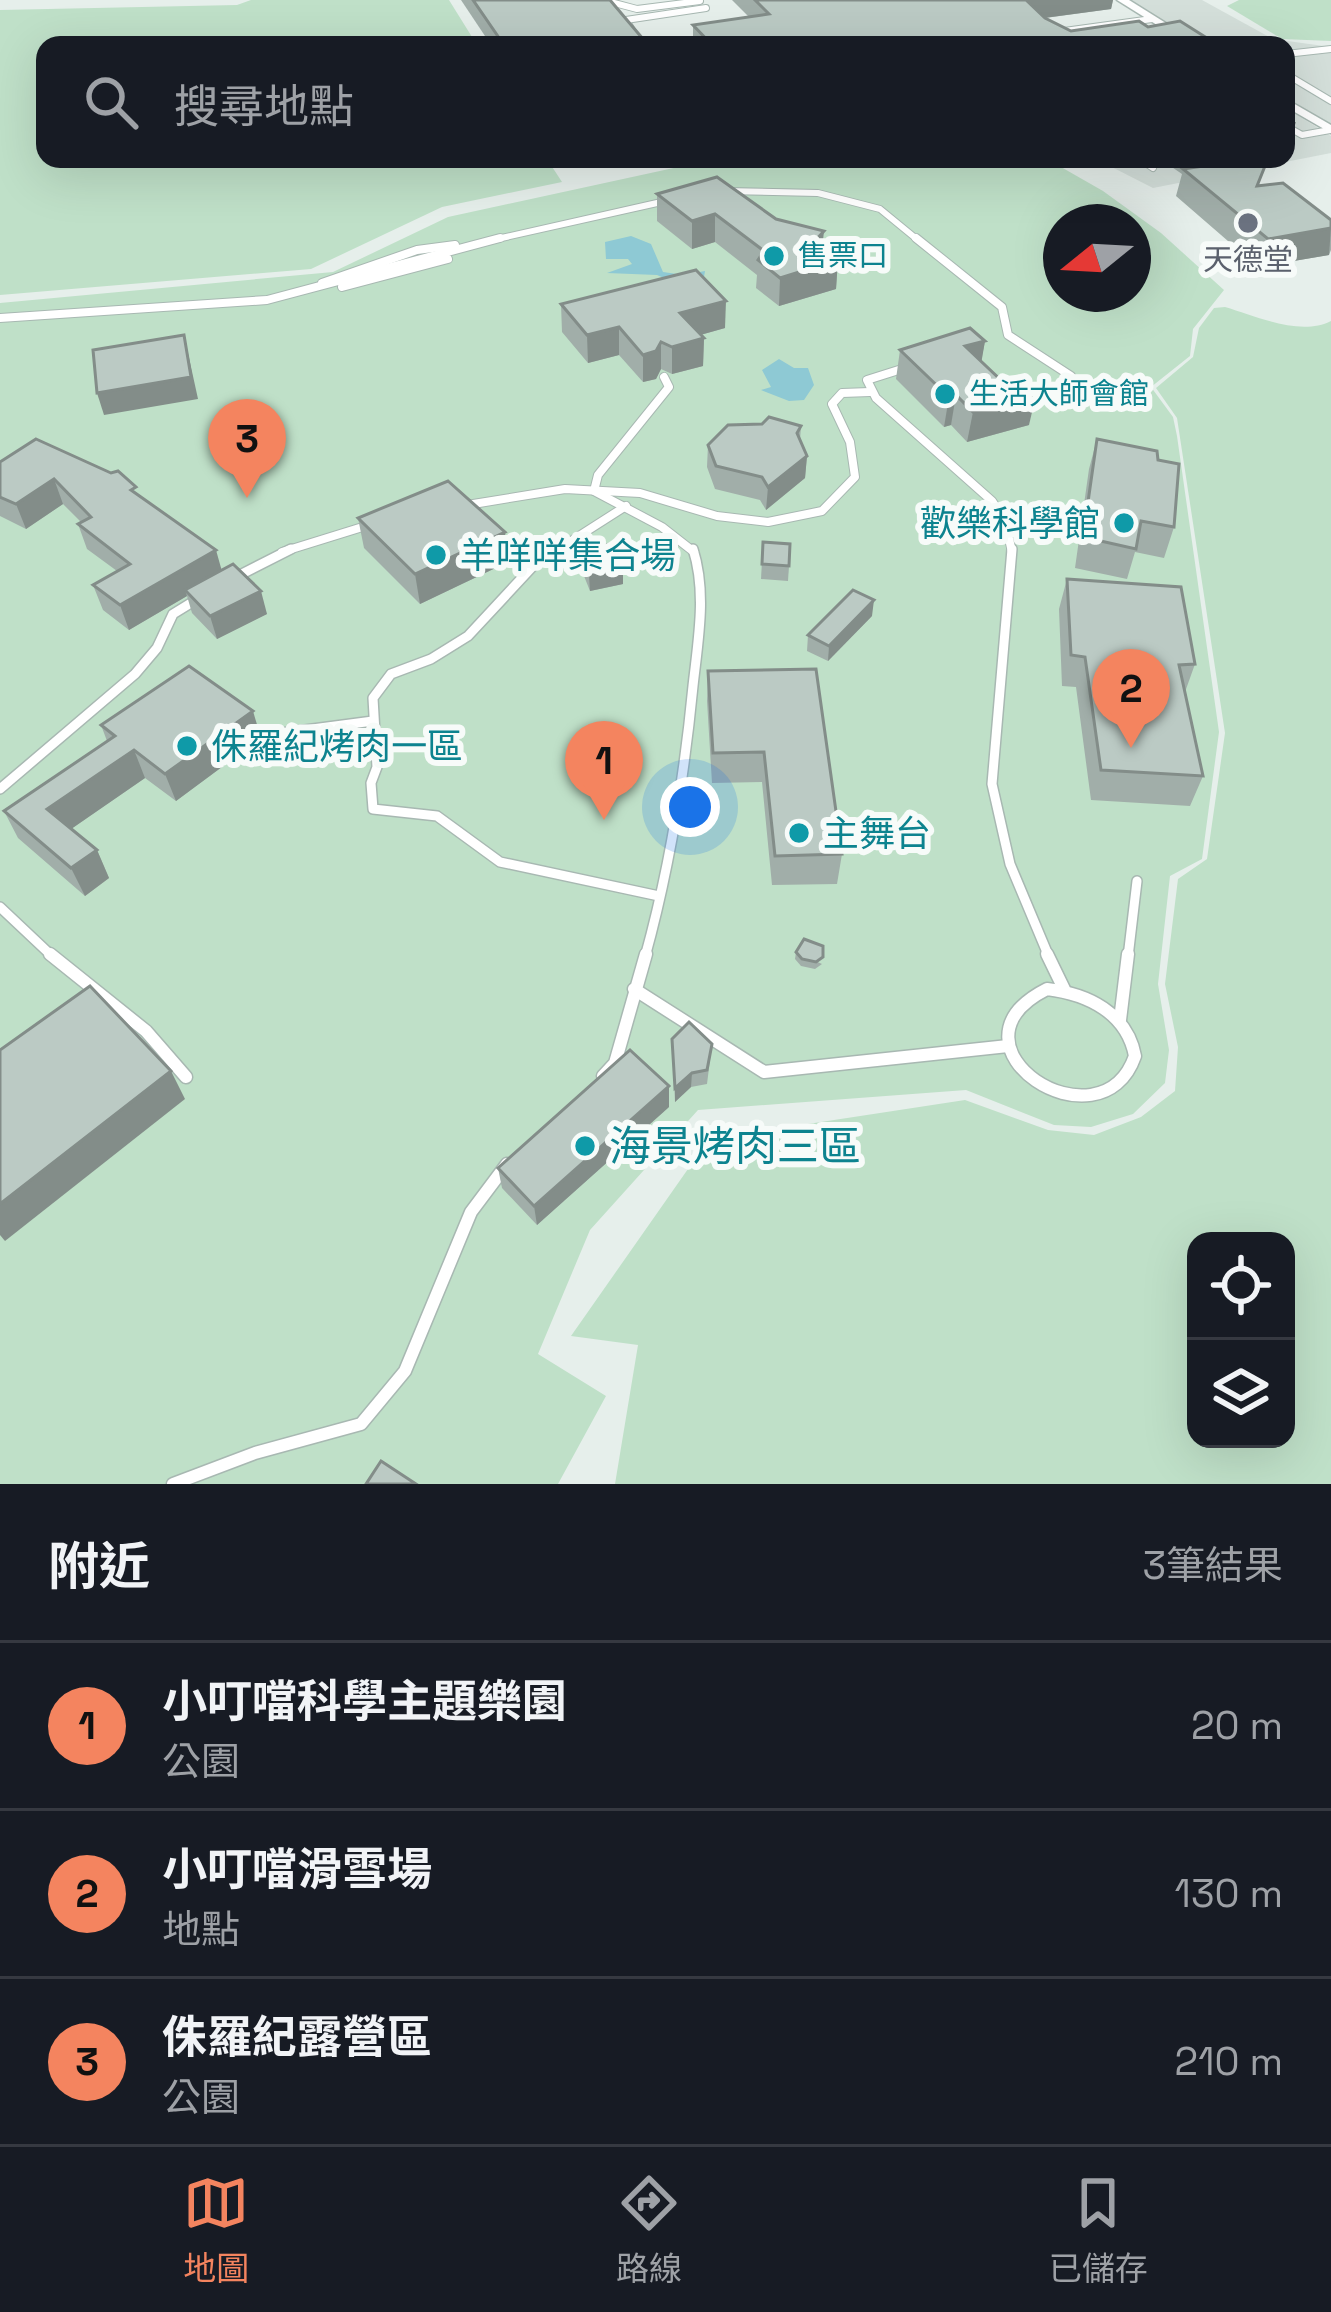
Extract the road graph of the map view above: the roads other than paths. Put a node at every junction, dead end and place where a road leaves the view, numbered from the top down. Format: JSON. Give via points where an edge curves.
{"nodes":[{"id":1,"x":602,"y":0,"type":"edge"},
{"id":2,"x":699,"y":0,"type":"edge"},
{"id":3,"x":1121,"y":0,"type":"edge"},
{"id":4,"x":706,"y":8,"type":"junction"},
{"id":5,"x":618,"y":16,"type":"edge"},
{"id":6,"x":715,"y":17,"type":"edge"},
{"id":7,"x":631,"y":18,"type":"junction"},
{"id":8,"x":1152,"y":19,"type":"junction"},
{"id":9,"x":1045,"y":34,"type":"edge"},
{"id":10,"x":636,"y":36,"type":"edge"},
{"id":11,"x":1181,"y":36,"type":"edge"},
{"id":12,"x":1331,"y":49,"type":"edge"},
{"id":13,"x":1295,"y":53,"type":"edge"},
{"id":14,"x":1295,"y":79,"type":"edge"},
{"id":15,"x":1331,"y":101,"type":"edge"},
{"id":16,"x":1295,"y":108,"type":"edge"},
{"id":17,"x":1330,"y":130,"type":"edge"},
{"id":18,"x":1295,"y":131,"type":"edge"},
{"id":19,"x":714,"y":192,"type":"edge"},
{"id":20,"x":670,"y":200,"type":"edge"},
{"id":21,"x":494,"y":239,"type":"junction"},
{"id":22,"x":307,"y":292,"type":"junction"},
{"id":23,"x":0,"y":318,"type":"edge"},
{"id":24,"x":1008,"y":335,"type":"junction"},
{"id":25,"x":995,"y":339,"type":"dead end"},
{"id":26,"x":919,"y":363,"type":"edge"},
{"id":27,"x":1071,"y":376,"type":"dead end"},
{"id":28,"x":664,"y":377,"type":"dead end"},
{"id":29,"x":870,"y":392,"type":"junction"},
{"id":30,"x":594,"y":491,"type":"junction"},
{"id":31,"x":626,"y":506,"type":"junction"},
{"id":32,"x":452,"y":508,"type":"edge"},
{"id":33,"x":390,"y":520,"type":"edge"},
{"id":34,"x":223,"y":584,"type":"edge"},
{"id":35,"x":203,"y":596,"type":"edge"},
{"id":36,"x":373,"y":721,"type":"junction"},
{"id":37,"x":282,"y":733,"type":"dead end"},
{"id":38,"x":0,"y":789,"type":"edge"},
{"id":39,"x":1137,"y":880,"type":"dead end"},
{"id":40,"x":659,"y":896,"type":"junction"},
{"id":41,"x":0,"y":907,"type":"edge"},
{"id":42,"x":1064,"y":988,"type":"junction"},
{"id":43,"x":634,"y":989,"type":"junction"},
{"id":44,"x":1120,"y":1020,"type":"junction"},
{"id":45,"x":1008,"y":1046,"type":"junction"},
{"id":46,"x":186,"y":1077,"type":"dead end"},
{"id":47,"x":586,"y":1094,"type":"edge"},
{"id":48,"x":525,"y":1148,"type":"edge"},
{"id":49,"x":173,"y":1484,"type":"edge"}],
"edges":[{"from":1,"to":2,"type":"lane","via":[[631,9]]},
{"from":2,"to":4,"type":"lane"},
{"from":3,"to":8,"type":"street"},
{"from":4,"to":6,"type":"lane"},
{"from":4,"to":7,"type":"lane"},
{"from":5,"to":7,"type":"lane"},
{"from":7,"to":10,"type":"lane"},
{"from":8,"to":9,"type":"lane"},
{"from":8,"to":11,"type":"street"},
{"from":12,"to":13,"type":"lane"},
{"from":14,"to":15,"type":"lane"},
{"from":16,"to":17,"type":"street"},
{"from":17,"to":18,"type":"lane"},
{"from":19,"to":24,"type":"lane","via":[[784,189],[880,209],[1002,307]]},
{"from":20,"to":21,"type":"lane"},
{"from":21,"to":22,"type":"lane","via":[[359,285]]},
{"from":21,"to":22,"type":"lane","via":[[418,250]]},
{"from":22,"to":23,"type":"lane"},
{"from":24,"to":25,"type":"lane"},
{"from":24,"to":27,"type":"lane"},
{"from":26,"to":29,"type":"lane","via":[[866,380]]},
{"from":28,"to":30,"type":"lane","via":[[669,387],[598,475]]},
{"from":29,"to":30,"type":"lane","via":[[842,394],[832,404],[855,477],[822,511],[768,522],[640,493]]},
{"from":29,"to":42,"type":"lane","via":[[973,477],[1007,524],[1012,578],[992,782],[1006,857]]},
{"from":30,"to":31,"type":"lane"},
{"from":30,"to":32,"type":"lane"},
{"from":31,"to":36,"type":"lane","via":[[534,565],[468,636],[391,674],[373,698]]},
{"from":31,"to":40,"type":"lane","via":[[694,550],[702,598],[684,782]]},
{"from":33,"to":34,"type":"lane","via":[[284,551]]},
{"from":35,"to":38,"type":"lane","via":[[173,614],[164,643],[130,684]]},
{"from":36,"to":37,"type":"lane"},
{"from":36,"to":40,"type":"lane","via":[[373,809],[437,816],[500,862]]},
{"from":39,"to":44,"type":"lane"},
{"from":40,"to":43,"type":"lane"},
{"from":41,"to":46,"type":"lane","via":[[130,1014]]},
{"from":42,"to":44,"type":"lane"},
{"from":42,"to":45,"type":"lane","via":[[1019,1002],[1006,1028]]},
{"from":43,"to":45,"type":"lane","via":[[764,1072]]},
{"from":43,"to":47,"type":"lane","via":[[615,1063]]},
{"from":44,"to":45,"type":"lane","via":[[1130,1038],[1127,1074],[1096,1096],[1052,1092],[1032,1080]]},
{"from":48,"to":49,"type":"lane","via":[[471,1212],[405,1371],[361,1424]]}]}
